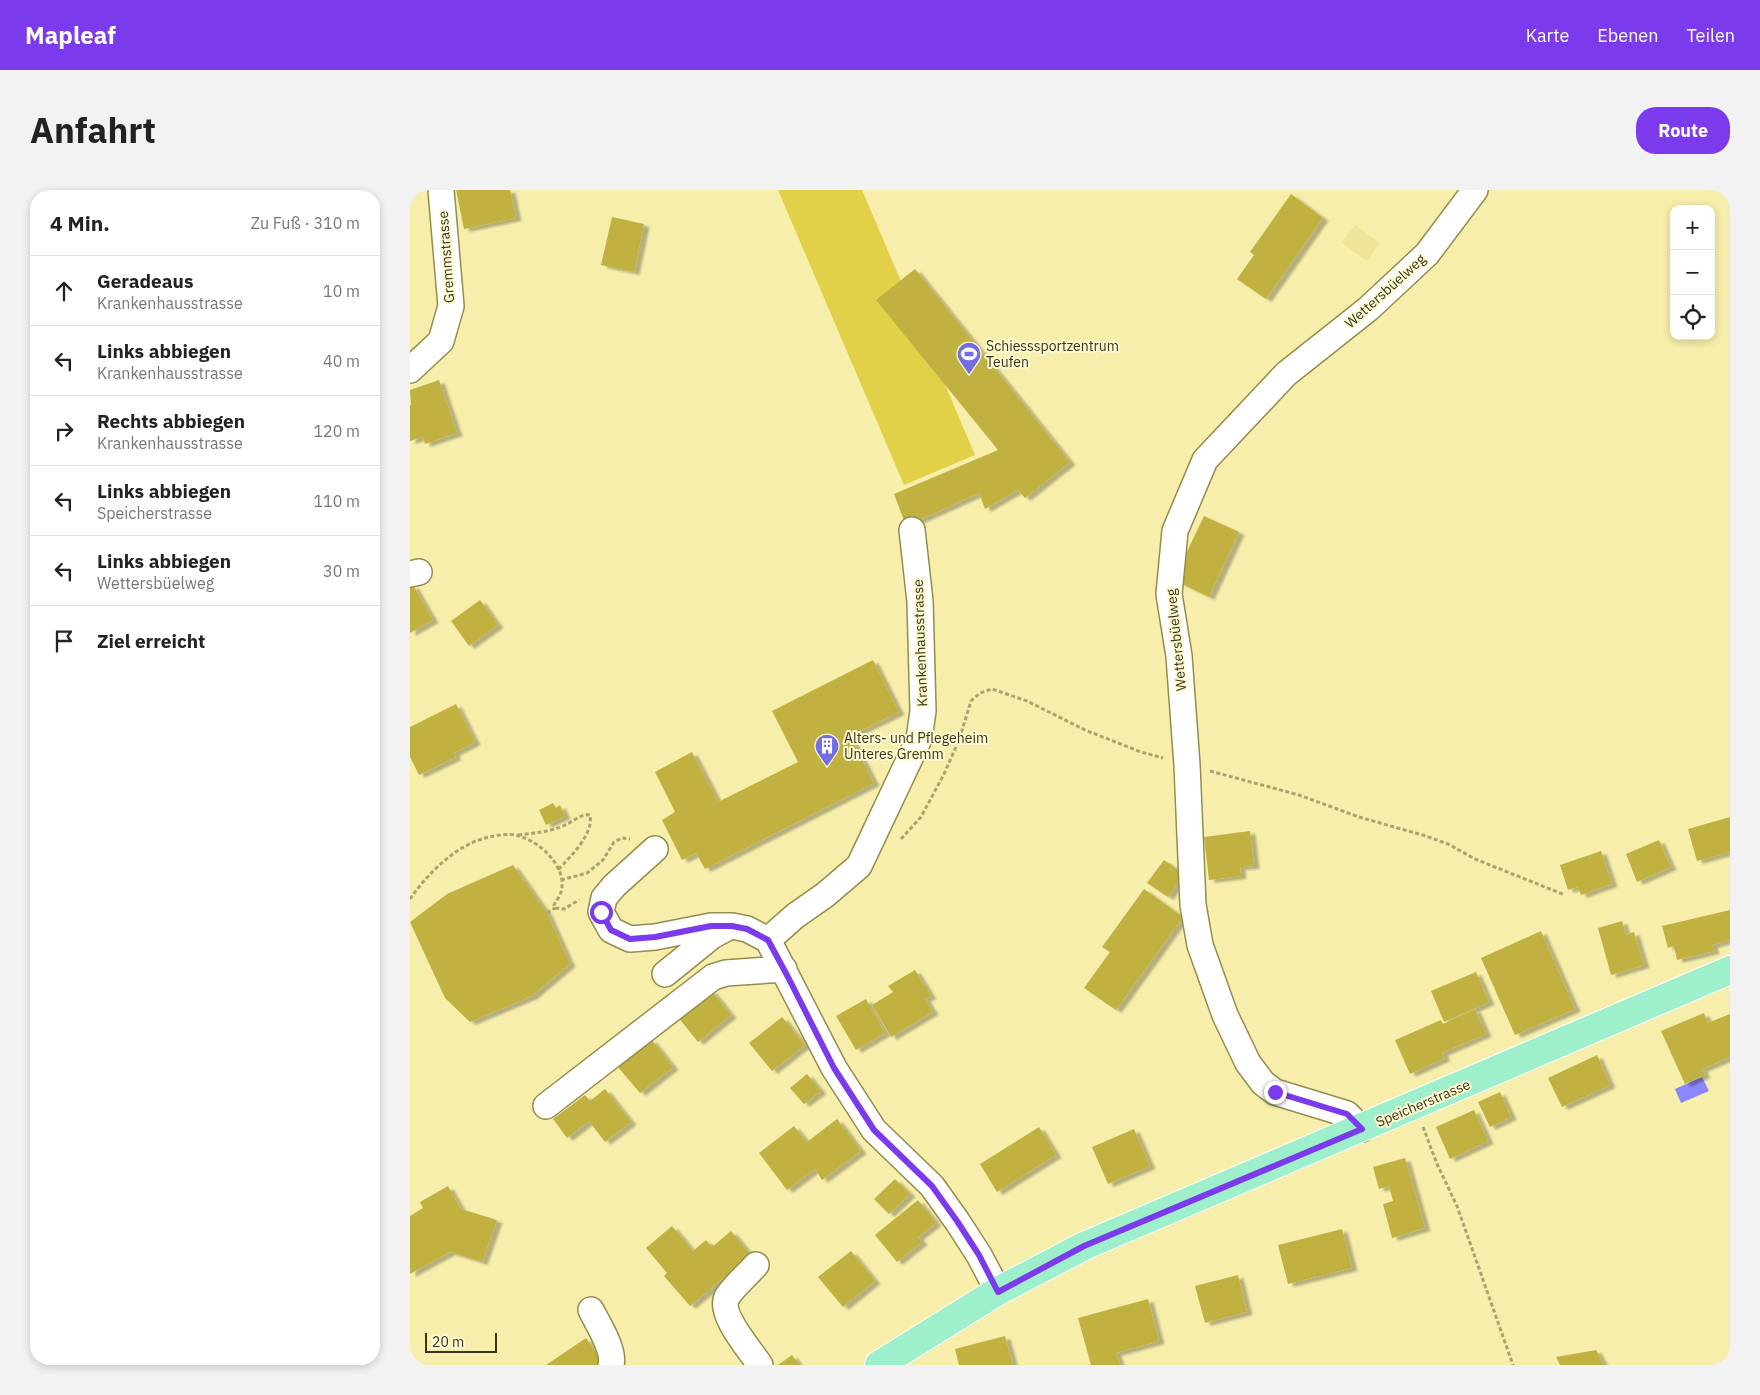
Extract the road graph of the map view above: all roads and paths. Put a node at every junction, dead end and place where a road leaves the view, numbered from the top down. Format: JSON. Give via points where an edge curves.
{"nodes":[{"id":1,"x":440,"y":190,"type":"edge"},
{"id":2,"x":1475,"y":190,"type":"edge"},
{"id":3,"x":410,"y":370,"type":"edge"},
{"id":4,"x":912,"y":530,"type":"dead end"},
{"id":5,"x":518,"y":835,"type":"junction"},
{"id":6,"x":655,"y":849,"type":"dead end"},
{"id":7,"x":558,"y":870,"type":"junction"},
{"id":8,"x":410,"y":899,"type":"edge"},
{"id":9,"x":547,"y":912,"type":"dead end"},
{"id":10,"x":732,"y":926,"type":"junction"},
{"id":11,"x":768,"y":940,"type":"junction"},
{"id":12,"x":784,"y":969,"type":"junction"},
{"id":13,"x":1730,"y":970,"type":"edge"},
{"id":14,"x":665,"y":974,"type":"dead end"},
{"id":15,"x":546,"y":1106,"type":"dead end"},
{"id":16,"x":1421,"y":1121,"type":"dead end"},
{"id":17,"x":1362,"y":1129,"type":"junction"},
{"id":18,"x":756,"y":1265,"type":"dead end"},
{"id":19,"x":998,"y":1292,"type":"junction"},
{"id":20,"x":590,"y":1310,"type":"dead end"},
{"id":21,"x":887,"y":1363,"type":"edge"},
{"id":22,"x":611,"y":1365,"type":"edge"},
{"id":23,"x":760,"y":1365,"type":"edge"},
{"id":24,"x":1513,"y":1365,"type":"edge"}],
"edges":[{"from":1,"to":3,"type":"street","name":"Gremmstrasse","via":[[451,306],[440,341]]},
{"from":2,"to":17,"type":"street","name":"Wettersbüelweg","via":[[1427,254],[1368,308],[1286,374],[1205,460],[1175,531],[1169,594],[1180,666],[1193,905],[1200,945],[1225,1015],[1248,1063],[1263,1083],[1275,1092],[1347,1114]]},
{"from":4,"to":11,"type":"street","name":"Krankenhausstrasse","via":[[920,601],[924,711],[918,739],[859,866]]},
{"from":5,"to":7,"type":"path","via":[[531,840],[550,855]]},
{"from":5,"to":7,"type":"path","via":[[541,833],[590,815],[584,839]]},
{"from":5,"to":8,"type":"path","via":[[489,837],[464,846],[440,865]]},
{"from":6,"to":10,"type":"street","via":[[604,898],[601,912],[611,930],[630,939],[711,926]]},
{"from":7,"to":9,"type":"path","via":[[562,876],[562,891],[555,907]]},
{"from":10,"to":11,"type":"street","via":[[747,929]]},
{"from":10,"to":14,"type":"street","via":[[712,936]]},
{"from":11,"to":12,"type":"street"},
{"from":12,"to":15,"type":"street","via":[[726,973],[713,977]]},
{"from":12,"to":19,"type":"street","via":[[834,1068],[874,1130],[932,1186],[979,1255]]},
{"from":13,"to":17,"type":"main road","name":"Speicherstrasse"},
{"from":16,"to":24,"type":"path","via":[[1457,1206]]},
{"from":17,"to":19,"type":"main road","name":"Speicherstrasse","via":[[1084,1246]]},
{"from":18,"to":23,"type":"street","via":[[727,1298],[725,1306],[728,1318]]},
{"from":19,"to":21,"type":"main road","name":"Speicherstrasse"},
{"from":20,"to":22,"type":"street","via":[[609,1347]]}]}
